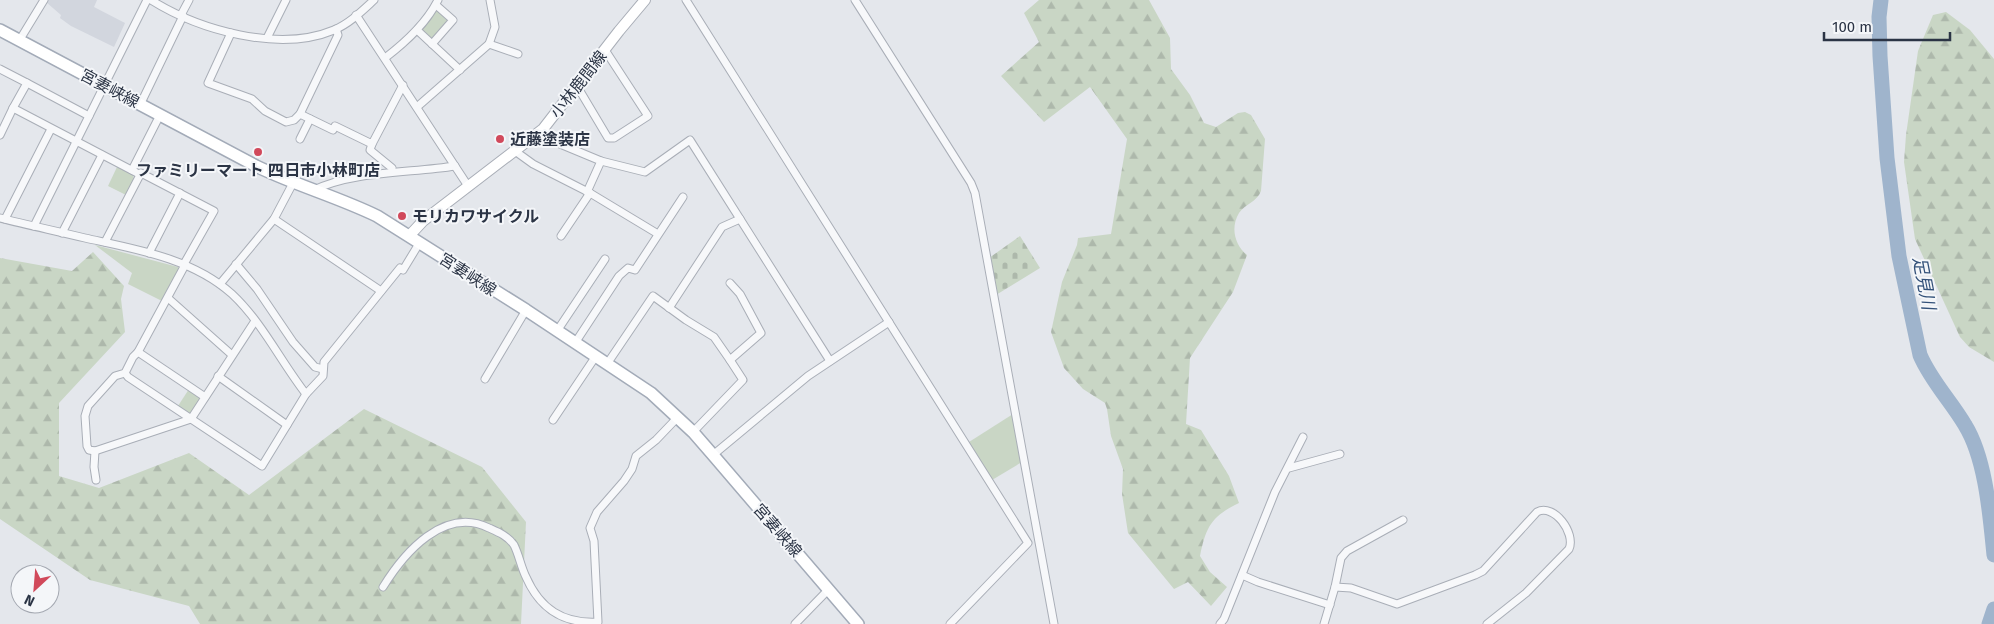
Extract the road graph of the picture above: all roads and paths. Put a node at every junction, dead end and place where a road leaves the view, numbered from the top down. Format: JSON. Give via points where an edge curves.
{"nodes":[{"id":1,"x":44,"y":0,"type":"edge"},
{"id":2,"x":149,"y":0,"type":"edge"},
{"id":3,"x":188,"y":0,"type":"edge"},
{"id":4,"x":286,"y":0,"type":"edge"},
{"id":5,"x":374,"y":0,"type":"edge"},
{"id":6,"x":490,"y":0,"type":"edge"},
{"id":7,"x":645,"y":0,"type":"edge"},
{"id":8,"x":686,"y":0,"type":"edge"},
{"id":9,"x":855,"y":0,"type":"edge"},
{"id":10,"x":437,"y":2,"type":"edge"},
{"id":11,"x":356,"y":15,"type":"junction"},
{"id":12,"x":182,"y":16,"type":"junction"},
{"id":13,"x":336,"y":29,"type":"junction"},
{"id":14,"x":0,"y":30,"type":"edge"},
{"id":15,"x":417,"y":30,"type":"junction"},
{"id":16,"x":231,"y":34,"type":"junction"},
{"id":17,"x":267,"y":38,"type":"junction"},
{"id":18,"x":19,"y":40,"type":"junction"},
{"id":19,"x":432,"y":44,"type":"junction"},
{"id":20,"x":489,"y":44,"type":"junction"},
{"id":21,"x":605,"y":50,"type":"junction"},
{"id":22,"x":518,"y":54,"type":"dead end"},
{"id":23,"x":385,"y":58,"type":"junction"},
{"id":24,"x":0,"y":69,"type":"edge"},
{"id":25,"x":460,"y":70,"type":"junction"},
{"id":26,"x":27,"y":83,"type":"junction"},
{"id":27,"x":403,"y":84,"type":"junction"},
{"id":28,"x":105,"y":86,"type":"junction"},
{"id":29,"x":577,"y":86,"type":"junction"},
{"id":30,"x":140,"y":105,"type":"junction"},
{"id":31,"x":417,"y":107,"type":"junction"},
{"id":32,"x":13,"y":108,"type":"junction"},
{"id":33,"x":300,"y":114,"type":"junction"},
{"id":34,"x":160,"y":115,"type":"junction"},
{"id":35,"x":90,"y":116,"type":"junction"},
{"id":36,"x":310,"y":119,"type":"junction"},
{"id":37,"x":51,"y":129,"type":"junction"},
{"id":38,"x":543,"y":129,"type":"junction"},
{"id":39,"x":1,"y":130,"type":"edge"},
{"id":40,"x":300,"y":139,"type":"dead end"},
{"id":41,"x":76,"y":142,"type":"junction"},
{"id":42,"x":372,"y":144,"type":"junction"},
{"id":43,"x":515,"y":151,"type":"junction"},
{"id":44,"x":102,"y":155,"type":"junction"},
{"id":45,"x":601,"y":161,"type":"junction"},
{"id":46,"x":455,"y":166,"type":"junction"},
{"id":47,"x":392,"y":168,"type":"dead end"},
{"id":48,"x":132,"y":170,"type":"junction"},
{"id":49,"x":139,"y":174,"type":"junction"},
{"id":50,"x":293,"y":183,"type":"junction"},
{"id":51,"x":468,"y":186,"type":"junction"},
{"id":52,"x":314,"y":190,"type":"junction"},
{"id":53,"x":589,"y":192,"type":"junction"},
{"id":54,"x":180,"y":193,"type":"junction"},
{"id":55,"x":683,"y":197,"type":"dead end"},
{"id":56,"x":2,"y":218,"type":"edge"},
{"id":57,"x":274,"y":219,"type":"junction"},
{"id":58,"x":740,"y":219,"type":"junction"},
{"id":59,"x":34,"y":226,"type":"junction"},
{"id":60,"x":62,"y":233,"type":"junction"},
{"id":61,"x":658,"y":234,"type":"junction"},
{"id":62,"x":410,"y":236,"type":"junction"},
{"id":63,"x":561,"y":236,"type":"dead end"},
{"id":64,"x":105,"y":242,"type":"junction"},
{"id":65,"x":420,"y":242,"type":"junction"},
{"id":66,"x":149,"y":253,"type":"junction"},
{"id":67,"x":605,"y":259,"type":"dead end"},
{"id":68,"x":236,"y":264,"type":"junction"},
{"id":69,"x":185,"y":265,"type":"junction"},
{"id":70,"x":730,"y":283,"type":"dead end"},
{"id":71,"x":220,"y":284,"type":"junction"},
{"id":72,"x":381,"y":291,"type":"junction"},
{"id":73,"x":168,"y":298,"type":"junction"},
{"id":74,"x":669,"y":308,"type":"junction"},
{"id":75,"x":526,"y":310,"type":"junction"},
{"id":76,"x":255,"y":321,"type":"junction"},
{"id":77,"x":889,"y":322,"type":"junction"},
{"id":78,"x":557,"y":331,"type":"junction"},
{"id":79,"x":575,"y":342,"type":"junction"},
{"id":80,"x":138,"y":352,"type":"junction"},
{"id":81,"x":232,"y":355,"type":"junction"},
{"id":82,"x":596,"y":356,"type":"junction"},
{"id":83,"x":730,"y":360,"type":"junction"},
{"id":84,"x":830,"y":361,"type":"junction"},
{"id":85,"x":607,"y":364,"type":"junction"},
{"id":86,"x":323,"y":369,"type":"junction"},
{"id":87,"x":125,"y":372,"type":"junction"},
{"id":88,"x":218,"y":376,"type":"junction"},
{"id":89,"x":485,"y":379,"type":"dead end"},
{"id":90,"x":306,"y":394,"type":"junction"},
{"id":91,"x":205,"y":397,"type":"junction"},
{"id":92,"x":678,"y":417,"type":"junction"},
{"id":93,"x":191,"y":419,"type":"junction"},
{"id":94,"x":553,"y":420,"type":"dead end"},
{"id":95,"x":287,"y":425,"type":"junction"},
{"id":96,"x":693,"y":432,"type":"junction"},
{"id":97,"x":1303,"y":437,"type":"dead end"},
{"id":98,"x":95,"y":451,"type":"junction"},
{"id":99,"x":713,"y":454,"type":"junction"},
{"id":100,"x":1340,"y":454,"type":"dead end"},
{"id":101,"x":1288,"y":468,"type":"junction"},
{"id":102,"x":96,"y":480,"type":"dead end"},
{"id":103,"x":1403,"y":520,"type":"dead end"},
{"id":104,"x":1038,"y":534,"type":"junction"},
{"id":105,"x":1028,"y":544,"type":"junction"},
{"id":106,"x":1242,"y":575,"type":"junction"},
{"id":107,"x":383,"y":587,"type":"dead end"},
{"id":108,"x":1335,"y":587,"type":"junction"},
{"id":109,"x":829,"y":589,"type":"junction"},
{"id":110,"x":1330,"y":605,"type":"junction"},
{"id":111,"x":795,"y":624,"type":"edge"},
{"id":112,"x":858,"y":624,"type":"edge"},
{"id":113,"x":950,"y":624,"type":"edge"},
{"id":114,"x":1054,"y":624,"type":"edge"},
{"id":115,"x":1220,"y":624,"type":"edge"},
{"id":116,"x":1324,"y":624,"type":"edge"},
{"id":117,"x":1487,"y":624,"type":"edge"}],
"edges":[{"from":1,"to":18,"type":"street"},
{"from":2,"to":12,"type":"street"},
{"from":2,"to":28,"type":"street"},
{"from":3,"to":12,"type":"street"},
{"from":4,"to":17,"type":"street"},
{"from":5,"to":11,"type":"street"},
{"from":6,"to":20,"type":"street","via":[[495,27]]},
{"from":7,"to":21,"type":"main road","name":"小林鹿間線"},
{"from":8,"to":77,"type":"street"},
{"from":9,"to":104,"type":"street","via":[[975,193]]},
{"from":10,"to":15,"type":"street"},
{"from":10,"to":19,"type":"street","via":[[453,20]]},
{"from":11,"to":13,"type":"street"},
{"from":11,"to":23,"type":"street"},
{"from":12,"to":16,"type":"street"},
{"from":12,"to":30,"type":"street"},
{"from":13,"to":17,"type":"street","via":[[300,38]]},
{"from":13,"to":33,"type":"street","via":[[338,35]]},
{"from":14,"to":18,"type":"main road","name":"宮妻峡線"},
{"from":15,"to":19,"type":"street"},
{"from":15,"to":23,"type":"street"},
{"from":16,"to":17,"type":"street"},
{"from":16,"to":33,"type":"street","via":[[208,82],[252,99],[282,122],[292,121]]},
{"from":18,"to":28,"type":"main road","name":"宮妻峡線"},
{"from":19,"to":25,"type":"street"},
{"from":20,"to":22,"type":"street"},
{"from":20,"to":25,"type":"street"},
{"from":21,"to":29,"type":"main road","name":"小林鹿間線"},
{"from":21,"to":29,"type":"street","via":[[648,116],[614,138],[608,138]]},
{"from":23,"to":27,"type":"street"},
{"from":24,"to":26,"type":"street"},
{"from":25,"to":31,"type":"street"},
{"from":26,"to":32,"type":"street"},
{"from":26,"to":35,"type":"street"},
{"from":27,"to":31,"type":"street"},
{"from":27,"to":42,"type":"street"},
{"from":28,"to":30,"type":"main road","name":"宮妻峡線"},
{"from":28,"to":35,"type":"street"},
{"from":29,"to":38,"type":"main road","name":"小林鹿間線"},
{"from":30,"to":34,"type":"main road","name":"宮妻峡線"},
{"from":31,"to":46,"type":"street"},
{"from":32,"to":37,"type":"street"},
{"from":32,"to":39,"type":"street"},
{"from":33,"to":36,"type":"street"},
{"from":34,"to":48,"type":"street"},
{"from":34,"to":50,"type":"main road","name":"宮妻峡線"},
{"from":35,"to":41,"type":"street"},
{"from":36,"to":40,"type":"street"},
{"from":36,"to":42,"type":"street","via":[[332,130],[335,126]]},
{"from":37,"to":41,"type":"street"},
{"from":37,"to":56,"type":"street"},
{"from":38,"to":43,"type":"main road","name":"小林鹿間線"},
{"from":38,"to":45,"type":"street","via":[[560,144]]},
{"from":41,"to":44,"type":"street"},
{"from":41,"to":59,"type":"street"},
{"from":42,"to":47,"type":"street","via":[[370,150]]},
{"from":43,"to":51,"type":"main road","name":"小林鹿間線"},
{"from":43,"to":53,"type":"street","via":[[533,164]]},
{"from":44,"to":48,"type":"street"},
{"from":44,"to":60,"type":"street"},
{"from":45,"to":53,"type":"street"},
{"from":45,"to":58,"type":"street","via":[[645,172],[690,140]]},
{"from":46,"to":51,"type":"street"},
{"from":46,"to":52,"type":"street","via":[[361,177]]},
{"from":48,"to":49,"type":"street"},
{"from":49,"to":54,"type":"street"},
{"from":49,"to":64,"type":"street"},
{"from":50,"to":52,"type":"main road","name":"宮妻峡線"},
{"from":50,"to":57,"type":"street"},
{"from":51,"to":62,"type":"main road","name":"小林鹿間線","via":[[423,221]]},
{"from":52,"to":62,"type":"main road","name":"宮妻峡線","via":[[352,204]]},
{"from":53,"to":61,"type":"street"},
{"from":53,"to":63,"type":"street"},
{"from":54,"to":66,"type":"street"},
{"from":54,"to":69,"type":"street","via":[[214,211]]},
{"from":55,"to":61,"type":"street"},
{"from":56,"to":59,"type":"street"},
{"from":57,"to":68,"type":"street"},
{"from":57,"to":72,"type":"street"},
{"from":58,"to":74,"type":"street","via":[[722,227]]},
{"from":58,"to":84,"type":"street"},
{"from":59,"to":60,"type":"street"},
{"from":60,"to":64,"type":"street"},
{"from":61,"to":79,"type":"street","via":[[635,270],[628,268],[619,276]]},
{"from":62,"to":65,"type":"main road","name":"宮妻峡線"},
{"from":64,"to":66,"type":"street"},
{"from":65,"to":72,"type":"street","via":[[403,270],[400,268]]},
{"from":65,"to":75,"type":"main road","name":"宮妻峡線"},
{"from":66,"to":69,"type":"street"},
{"from":67,"to":78,"type":"street"},
{"from":68,"to":71,"type":"street"},
{"from":68,"to":86,"type":"street","via":[[293,342],[315,367]]},
{"from":69,"to":71,"type":"street"},
{"from":69,"to":73,"type":"street"},
{"from":70,"to":83,"type":"street","via":[[740,294],[761,333]]},
{"from":71,"to":76,"type":"street"},
{"from":72,"to":86,"type":"street","via":[[324,362]]},
{"from":73,"to":80,"type":"street"},
{"from":73,"to":81,"type":"street"},
{"from":74,"to":83,"type":"street","via":[[714,337]]},
{"from":74,"to":85,"type":"street","via":[[653,296]]},
{"from":75,"to":78,"type":"main road","name":"宮妻峡線"},
{"from":75,"to":89,"type":"street"},
{"from":76,"to":81,"type":"street"},
{"from":76,"to":90,"type":"street"},
{"from":77,"to":84,"type":"street"},
{"from":77,"to":105,"type":"street"},
{"from":78,"to":79,"type":"main road","name":"宮妻峡線"},
{"from":79,"to":82,"type":"main road","name":"宮妻峡線"},
{"from":80,"to":87,"type":"street"},
{"from":80,"to":91,"type":"street"},
{"from":81,"to":88,"type":"street"},
{"from":82,"to":85,"type":"main road","name":"宮妻峡線"},
{"from":82,"to":94,"type":"street"},
{"from":83,"to":96,"type":"street","via":[[743,380]]},
{"from":84,"to":99,"type":"street"},
{"from":85,"to":92,"type":"main road","name":"宮妻峡線","via":[[651,393]]},
{"from":86,"to":90,"type":"street","via":[[323,376]]},
{"from":87,"to":93,"type":"street"},
{"from":87,"to":98,"type":"street","via":[[116,376],[88,406],[87,446]]},
{"from":88,"to":91,"type":"street"},
{"from":88,"to":95,"type":"street"},
{"from":90,"to":95,"type":"street"},
{"from":91,"to":93,"type":"street"},
{"from":92,"to":96,"type":"main road","name":"宮妻峡線"},
{"from":92,"to":107,"type":"street","via":[[636,456],[632,469],[597,512],[590,528],[594,541],[598,622],[572,621],[548,610],[526,578],[514,545],[505,536],[481,524],[456,523],[438,529],[409,551]]},
{"from":93,"to":95,"type":"street","via":[[262,466]]},
{"from":93,"to":98,"type":"street"},
{"from":96,"to":99,"type":"main road","name":"宮妻峡線"},
{"from":97,"to":101,"type":"street"},
{"from":98,"to":102,"type":"street"},
{"from":99,"to":109,"type":"main road","name":"宮妻峡線"},
{"from":100,"to":101,"type":"street"},
{"from":101,"to":106,"type":"street"},
{"from":103,"to":108,"type":"street","via":[[1346,551],[1340,558]]},
{"from":104,"to":105,"type":"street"},
{"from":104,"to":114,"type":"street"},
{"from":105,"to":113,"type":"street"},
{"from":106,"to":110,"type":"street"},
{"from":106,"to":115,"type":"street"},
{"from":108,"to":110,"type":"street"},
{"from":108,"to":117,"type":"street","via":[[1352,588],[1397,604],[1481,573],[1537,512],[1552,512],[1568,530],[1569,549],[1526,593]]},
{"from":109,"to":111,"type":"street"},
{"from":109,"to":112,"type":"main road","name":"宮妻峡線"},
{"from":110,"to":116,"type":"street"}]}
